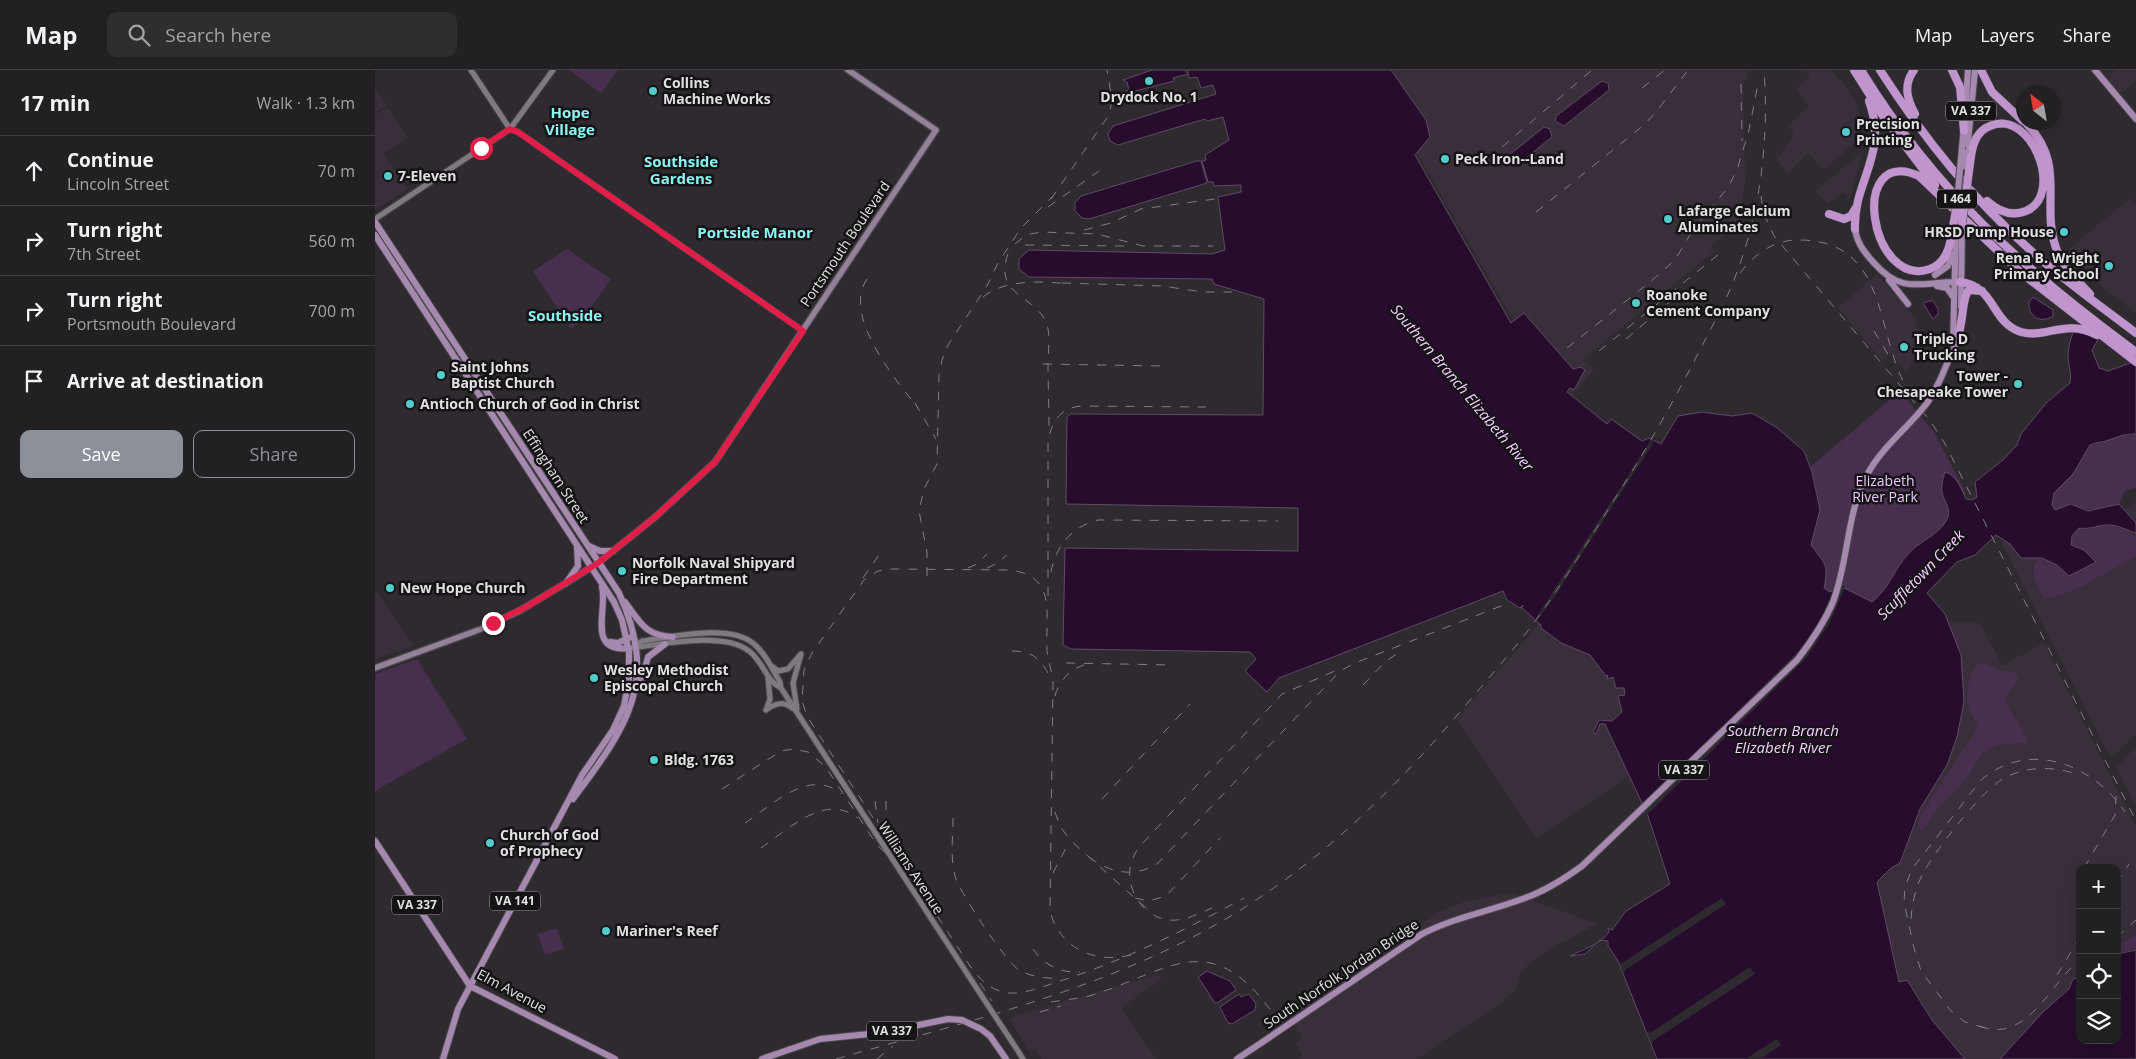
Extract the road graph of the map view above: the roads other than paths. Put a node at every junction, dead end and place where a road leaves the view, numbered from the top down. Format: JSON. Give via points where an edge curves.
{"nodes":[{"id":1,"x":471,"y":70,"type":"edge"},
{"id":2,"x":553,"y":70,"type":"edge"},
{"id":3,"x":848,"y":70,"type":"edge"},
{"id":4,"x":1853,"y":70,"type":"edge"},
{"id":5,"x":1861,"y":70,"type":"edge"},
{"id":6,"x":1880,"y":70,"type":"edge"},
{"id":7,"x":1913,"y":70,"type":"edge"},
{"id":8,"x":1952,"y":70,"type":"edge"},
{"id":9,"x":1969,"y":70,"type":"edge"},
{"id":10,"x":1975,"y":70,"type":"edge"},
{"id":11,"x":1981,"y":70,"type":"edge"},
{"id":12,"x":2095,"y":70,"type":"edge"},
{"id":13,"x":2016,"y":114,"type":"edge"},
{"id":14,"x":2136,"y":119,"type":"edge"},
{"id":15,"x":510,"y":129,"type":"junction"},
{"id":16,"x":2031,"y":130,"type":"edge"},
{"id":17,"x":1964,"y":131,"type":"junction"},
{"id":18,"x":1934,"y":146,"type":"junction"},
{"id":19,"x":1967,"y":152,"type":"junction"},
{"id":20,"x":1955,"y":171,"type":"junction"},
{"id":21,"x":1867,"y":174,"type":"junction"},
{"id":22,"x":1958,"y":199,"type":"junction"},
{"id":23,"x":1829,"y":214,"type":"dead end"},
{"id":24,"x":375,"y":220,"type":"edge"},
{"id":25,"x":1962,"y":222,"type":"junction"},
{"id":26,"x":1855,"y":230,"type":"joint"},
{"id":27,"x":1953,"y":234,"type":"junction"},
{"id":28,"x":375,"y":235,"type":"edge"},
{"id":29,"x":1885,"y":275,"type":"junction"},
{"id":30,"x":1935,"y":275,"type":"dead end"},
{"id":31,"x":1957,"y":282,"type":"junction"},
{"id":32,"x":1918,"y":286,"type":"junction"},
{"id":33,"x":1982,"y":291,"type":"junction"},
{"id":34,"x":1955,"y":300,"type":"junction"},
{"id":35,"x":1908,"y":304,"type":"dead end"},
{"id":36,"x":2103,"y":308,"type":"junction"},
{"id":37,"x":2074,"y":309,"type":"junction"},
{"id":38,"x":803,"y":331,"type":"junction"},
{"id":39,"x":2136,"y":332,"type":"edge"},
{"id":40,"x":2114,"y":341,"type":"junction"},
{"id":41,"x":1954,"y":348,"type":"junction"},
{"id":42,"x":2134,"y":356,"type":"edge"},
{"id":43,"x":575,"y":542,"type":"junction"},
{"id":44,"x":585,"y":543,"type":"junction"},
{"id":45,"x":613,"y":551,"type":"junction"},
{"id":46,"x":598,"y":563,"type":"junction"},
{"id":47,"x":591,"y":567,"type":"junction"},
{"id":48,"x":597,"y":576,"type":"junction"},
{"id":49,"x":566,"y":583,"type":"junction"},
{"id":50,"x":619,"y":593,"type":"junction"},
{"id":51,"x":633,"y":631,"type":"junction"},
{"id":52,"x":673,"y":637,"type":"junction"},
{"id":53,"x":627,"y":640,"type":"junction"},
{"id":54,"x":606,"y":641,"type":"junction"},
{"id":55,"x":665,"y":644,"type":"junction"},
{"id":56,"x":633,"y":647,"type":"junction"},
{"id":57,"x":768,"y":662,"type":"junction"},
{"id":58,"x":375,"y":668,"type":"edge"},
{"id":59,"x":767,"y":674,"type":"junction"},
{"id":60,"x":781,"y":688,"type":"junction"},
{"id":61,"x":628,"y":715,"type":"junction"},
{"id":62,"x":801,"y":718,"type":"junction"},
{"id":63,"x":560,"y":816,"type":"junction"},
{"id":64,"x":375,"y":842,"type":"edge"},
{"id":65,"x":470,"y":986,"type":"junction"},
{"id":66,"x":443,"y":1059,"type":"edge"},
{"id":67,"x":615,"y":1059,"type":"edge"},
{"id":68,"x":763,"y":1059,"type":"edge"},
{"id":69,"x":1006,"y":1059,"type":"edge"},
{"id":70,"x":1023,"y":1059,"type":"edge"},
{"id":71,"x":1237,"y":1059,"type":"edge"}],
"edges":[{"from":1,"to":15,"type":"street"},
{"from":2,"to":15,"type":"street"},
{"from":3,"to":38,"type":"main road","name":"Portsmouth Boulevard","via":[[936,130]]},
{"from":4,"to":21,"type":"highway","via":[[1875,120],[1875,148]]},
{"from":4,"to":25,"type":"highway","via":[[1907,150]]},
{"from":5,"to":37,"type":"highway","number":"I 464","via":[[1905,135],[1963,206]]},
{"from":6,"to":18,"type":"highway","number":"I 464"},
{"from":7,"to":18,"type":"highway","via":[[1907,81],[1907,95]]},
{"from":8,"to":17,"type":"highway","via":[[1960,87]]},
{"from":9,"to":17,"type":"main road","number":"VA 337"},
{"from":10,"to":19,"type":"main road","number":"VA 337"},
{"from":11,"to":13,"type":"highway","via":[[1993,92]]},
{"from":12,"to":14,"type":"main road"},
{"from":15,"to":24,"type":"street"},
{"from":15,"to":38,"type":"street"},
{"from":16,"to":36,"type":"highway","via":[[2040,140],[2050,165],[2052,228],[2059,256],[2067,270]]},
{"from":17,"to":19,"type":"main road","number":"VA 337"},
{"from":18,"to":20,"type":"highway","number":"I 464"},
{"from":19,"to":20,"type":"highway","via":[[1988,126],[2005,123],[2020,130],[2033,144],[2041,165],[2043,185],[2038,202],[2024,212],[2007,213],[1991,205]]},
{"from":19,"to":22,"type":"main road","number":"VA 337","bridge":true},
{"from":19,"to":25,"type":"highway","bridge":true},
{"from":20,"to":36,"type":"highway","number":"I 464","via":[[2021,241]]},
{"from":21,"to":23,"type":"highway","via":[[1851,216],[1841,219]]},
{"from":21,"to":26,"type":"highway","via":[[1856,211]]},
{"from":22,"to":25,"type":"main road","number":"VA 337","bridge":true},
{"from":22,"to":27,"type":"highway","bridge":true},
{"from":24,"to":44,"type":"main road","name":"Effingham Street","number":"VA 141"},
{"from":25,"to":27,"type":"main road","number":"VA 337","bridge":true},
{"from":25,"to":27,"type":"highway","via":[[1928,183],[1911,173],[1892,174],[1879,184],[1873,204],[1876,226],[1887,249],[1903,266],[1918,271],[1932,269],[1949,250]]},
{"from":25,"to":31,"type":"main road","number":"VA 337"},
{"from":25,"to":37,"type":"highway","via":[[2020,272]]},
{"from":26,"to":29,"type":"main road","via":[[1865,253]]},
{"from":27,"to":30,"type":"main road","via":[[1949,264]]},
{"from":27,"to":31,"type":"main road","number":"VA 337"},
{"from":28,"to":43,"type":"main road","name":"Effingham Street","number":"VA 141"},
{"from":29,"to":32,"type":"main road","via":[[1900,284]]},
{"from":29,"to":35,"type":"main road"},
{"from":31,"to":32,"type":"main road"},
{"from":31,"to":33,"type":"highway","via":[[1970,283]]},
{"from":31,"to":34,"type":"main road","number":"VA 337"},
{"from":31,"to":41,"type":"main road","number":"VA 337","via":[[1961,316]]},
{"from":32,"to":34,"type":"main road","via":[[1947,288]]},
{"from":33,"to":40,"type":"highway","via":[[1991,299],[2006,324],[2020,332],[2067,328],[2090,331]]},
{"from":33,"to":41,"type":"highway","via":[[1973,289],[1966,292],[1962,327]]},
{"from":34,"to":41,"type":"main road","number":"VA 337"},
{"from":36,"to":39,"type":"highway","number":"I 464"},
{"from":37,"to":40,"type":"highway","number":"I 464"},
{"from":38,"to":45,"type":"main road","name":"Portsmouth Boulevard","via":[[715,462]]},
{"from":40,"to":42,"type":"highway","number":"I 464"},
{"from":41,"to":71,"type":"main road","name":"South Norfolk Jordan Bridge","number":"VA 337","bridge":true,"via":[[1928,402],[1867,474],[1855,508],[1833,601],[1797,660],[1576,871],[1525,898],[1445,923],[1422,934]]},
{"from":43,"to":47,"type":"main road","name":"Effingham Street","number":"VA 141"},
{"from":43,"to":49,"type":"main road","via":[[578,566]]},
{"from":44,"to":45,"type":"main road","via":[[600,551]]},
{"from":44,"to":46,"type":"main road","name":"Effingham Street","number":"VA 141"},
{"from":45,"to":46,"type":"main road","name":"Portsmouth Boulevard"},
{"from":46,"to":47,"type":"main road","name":"Portsmouth Boulevard"},
{"from":46,"to":50,"type":"main road","name":"Effingham Street","number":"VA 141"},
{"from":47,"to":48,"type":"main road","name":"Effingham Street","number":"VA 141"},
{"from":47,"to":49,"type":"main road","name":"Portsmouth Boulevard"},
{"from":48,"to":53,"type":"main road","name":"Effingham Street","number":"VA 141","via":[[620,613]]},
{"from":48,"to":54,"type":"main road","via":[[604,595],[601,630]]},
{"from":49,"to":58,"type":"main road","name":"Portsmouth Boulevard","via":[[481,629]]},
{"from":50,"to":51,"type":"main road","name":"Effingham Street","number":"VA 141"},
{"from":50,"to":52,"type":"main road","via":[[648,631]]},
{"from":51,"to":53,"type":"main road"},
{"from":51,"to":56,"type":"main road","name":"Effingham Street","number":"VA 141"},
{"from":52,"to":56,"type":"street","name":"Williams Avenue"},
{"from":52,"to":57,"type":"street","name":"Williams Avenue","via":[[725,632],[736,634],[753,642]]},
{"from":53,"to":54,"type":"main road"},
{"from":53,"to":56,"type":"main road","name":"Effingham Street","number":"VA 141"},
{"from":54,"to":56,"type":"main road","via":[[617,648]]},
{"from":55,"to":56,"type":"street","name":"Williams Avenue"},
{"from":55,"to":59,"type":"street","name":"Williams Avenue","via":[[733,642],[752,653]]},
{"from":55,"to":61,"type":"main road","via":[[654,650],[647,660]]},
{"from":56,"to":61,"type":"main road","name":"Effingham Street","number":"VA 141","via":[[636,682]]},
{"from":56,"to":63,"type":"main road","name":"Effingham Street","number":"VA 141","via":[[626,697],[613,730],[582,775]]},
{"from":57,"to":60,"type":"street","name":"Williams Avenue"},
{"from":57,"to":62,"type":"street","via":[[776,670],[783,671],[801,654],[793,686]]},
{"from":59,"to":60,"type":"street","name":"Williams Avenue"},
{"from":59,"to":62,"type":"street","via":[[770,694],[766,710],[784,703]]},
{"from":60,"to":62,"type":"street","name":"Williams Avenue"},
{"from":61,"to":63,"type":"main road","name":"Effingham Street","number":"VA 141","via":[[617,736]]},
{"from":62,"to":70,"type":"street","name":"Williams Avenue","bridge":true},
{"from":63,"to":65,"type":"main road","number":"VA 141"},
{"from":64,"to":65,"type":"main road","name":"Elm Avenue","number":"VA 337"},
{"from":65,"to":66,"type":"main road","number":"VA 141","via":[[458,1010]]},
{"from":65,"to":67,"type":"main road","name":"Elm Avenue","number":"VA 337"},
{"from":68,"to":69,"type":"main road","number":"VA 337","via":[[820,1039],[879,1033],[953,1019],[981,1029]]}]}
